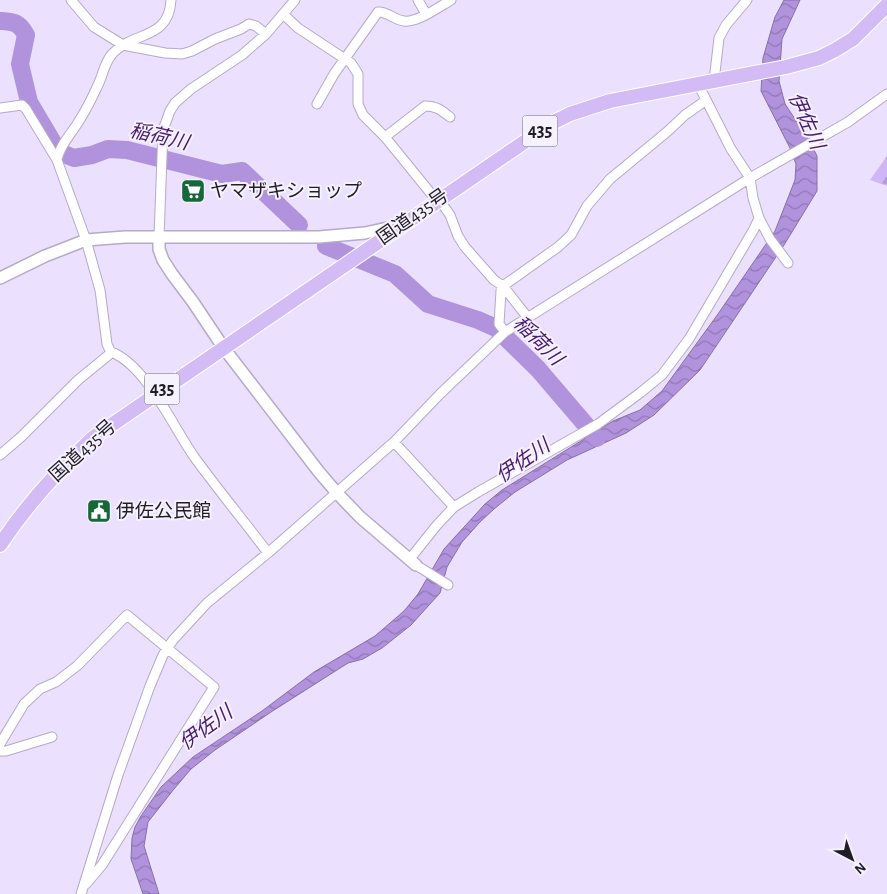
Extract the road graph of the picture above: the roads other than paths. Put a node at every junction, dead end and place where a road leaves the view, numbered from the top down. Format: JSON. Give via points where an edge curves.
{"nodes":[{"id":1,"x":71,"y":0,"type":"edge"},
{"id":2,"x":171,"y":0,"type":"edge"},
{"id":3,"x":295,"y":0,"type":"edge"},
{"id":4,"x":418,"y":0,"type":"edge"},
{"id":5,"x":451,"y":0,"type":"edge"},
{"id":6,"x":747,"y":0,"type":"edge"},
{"id":7,"x":887,"y":5,"type":"edge"},
{"id":8,"x":283,"y":14,"type":"junction"},
{"id":9,"x":426,"y":14,"type":"junction"},
{"id":10,"x":266,"y":34,"type":"junction"},
{"id":11,"x":123,"y":45,"type":"junction"},
{"id":12,"x":346,"y":59,"type":"junction"},
{"id":13,"x":714,"y":81,"type":"junction"},
{"id":14,"x":698,"y":84,"type":"junction"},
{"id":15,"x":887,"y":94,"type":"edge"},
{"id":16,"x":705,"y":101,"type":"junction"},
{"id":17,"x":317,"y":104,"type":"dead end"},
{"id":18,"x":0,"y":108,"type":"edge"},
{"id":19,"x":450,"y":117,"type":"dead end"},
{"id":20,"x":385,"y":137,"type":"junction"},
{"id":21,"x":57,"y":160,"type":"junction"},
{"id":22,"x":750,"y":178,"type":"junction"},
{"id":23,"x":437,"y":201,"type":"junction"},
{"id":24,"x":761,"y":222,"type":"junction"},
{"id":25,"x":402,"y":224,"type":"junction"},
{"id":26,"x":159,"y":237,"type":"junction"},
{"id":27,"x":86,"y":240,"type":"junction"},
{"id":28,"x":788,"y":263,"type":"dead end"},
{"id":29,"x":0,"y":278,"type":"edge"},
{"id":30,"x":503,"y":286,"type":"junction"},
{"id":31,"x":528,"y":318,"type":"junction"},
{"id":32,"x":505,"y":332,"type":"junction"},
{"id":33,"x":223,"y":348,"type":"junction"},
{"id":34,"x":111,"y":353,"type":"junction"},
{"id":35,"x":155,"y":395,"type":"junction"},
{"id":36,"x":394,"y":442,"type":"junction"},
{"id":37,"x":0,"y":455,"type":"edge"},
{"id":38,"x":337,"y":493,"type":"junction"},
{"id":39,"x":454,"y":508,"type":"junction"},
{"id":40,"x":0,"y":545,"type":"edge"},
{"id":41,"x":268,"y":553,"type":"junction"},
{"id":42,"x":412,"y":563,"type":"junction"},
{"id":43,"x":448,"y":585,"type":"dead end"},
{"id":44,"x":168,"y":647,"type":"junction"},
{"id":45,"x":52,"y":737,"type":"dead end"},
{"id":46,"x":0,"y":744,"type":"edge"},
{"id":47,"x":0,"y":751,"type":"edge"},
{"id":48,"x":82,"y":891,"type":"edge"}],
"edges":[{"from":1,"to":11,"type":"street","via":[[94,27]]},
{"from":2,"to":11,"type":"street","via":[[171,10],[157,30]]},
{"from":3,"to":8,"type":"street"},
{"from":4,"to":9,"type":"street"},
{"from":5,"to":9,"type":"street"},
{"from":6,"to":13,"type":"street","via":[[719,38]]},
{"from":7,"to":13,"type":"highway","name":"国道435号","number":"435","via":[[853,39],[819,58]]},
{"from":8,"to":10,"type":"street"},
{"from":8,"to":12,"type":"street","via":[[298,28]]},
{"from":9,"to":12,"type":"street","via":[[404,22],[378,12]]},
{"from":10,"to":11,"type":"street","via":[[249,24],[182,54]]},
{"from":10,"to":26,"type":"street","via":[[242,55],[191,89],[170,111],[163,130]]},
{"from":11,"to":21,"type":"street","via":[[109,58],[94,94]]},
{"from":12,"to":17,"type":"street"},
{"from":12,"to":20,"type":"street","via":[[358,74],[358,104],[363,116]]},
{"from":13,"to":14,"type":"highway","name":"国道435号","number":"435"},
{"from":14,"to":16,"type":"street"},
{"from":14,"to":23,"type":"highway","name":"国道435号","number":"435","via":[[610,101],[552,122]]},
{"from":15,"to":22,"type":"street","via":[[848,122]]},
{"from":16,"to":22,"type":"street"},
{"from":16,"to":30,"type":"street","via":[[610,179],[558,247]]},
{"from":18,"to":21,"type":"street","via":[[22,105]]},
{"from":19,"to":20,"type":"street","via":[[440,109],[425,106]]},
{"from":20,"to":23,"type":"street"},
{"from":21,"to":27,"type":"street"},
{"from":22,"to":24,"type":"street"},
{"from":22,"to":31,"type":"street"},
{"from":23,"to":25,"type":"highway","name":"国道435号","number":"435"},
{"from":23,"to":30,"type":"street","via":[[450,215],[465,247]]},
{"from":24,"to":28,"type":"street"},
{"from":24,"to":39,"type":"street","via":[[689,339],[662,374],[598,424]]},
{"from":25,"to":26,"type":"street","via":[[336,236]]},
{"from":25,"to":33,"type":"highway","name":"国道435号","number":"435"},
{"from":26,"to":27,"type":"street"},
{"from":26,"to":33,"type":"street","via":[[163,260]]},
{"from":27,"to":29,"type":"street"},
{"from":27,"to":34,"type":"street","via":[[100,290]]},
{"from":30,"to":31,"type":"street"},
{"from":30,"to":32,"type":"street","via":[[499,324]]},
{"from":31,"to":32,"type":"street"},
{"from":32,"to":36,"type":"street"},
{"from":33,"to":35,"type":"highway","name":"国道435号","number":"435"},
{"from":33,"to":38,"type":"street"},
{"from":34,"to":35,"type":"street","via":[[132,364]]},
{"from":34,"to":37,"type":"street"},
{"from":35,"to":40,"type":"highway","name":"国道435号","number":"435","via":[[94,437],[74,456],[31,501]]},
{"from":35,"to":41,"type":"street","via":[[194,457]]},
{"from":36,"to":38,"type":"street"},
{"from":36,"to":39,"type":"street"},
{"from":38,"to":41,"type":"street"},
{"from":38,"to":42,"type":"street"},
{"from":39,"to":42,"type":"street","via":[[437,525]]},
{"from":41,"to":44,"type":"street","via":[[207,603]]},
{"from":42,"to":43,"type":"street"},
{"from":44,"to":46,"type":"street","via":[[127,615],[77,666],[24,704]]},
{"from":44,"to":48,"type":"street","via":[[133,734]]},
{"from":44,"to":48,"type":"street","via":[[214,687],[102,865]]},
{"from":45,"to":47,"type":"street"}]}
